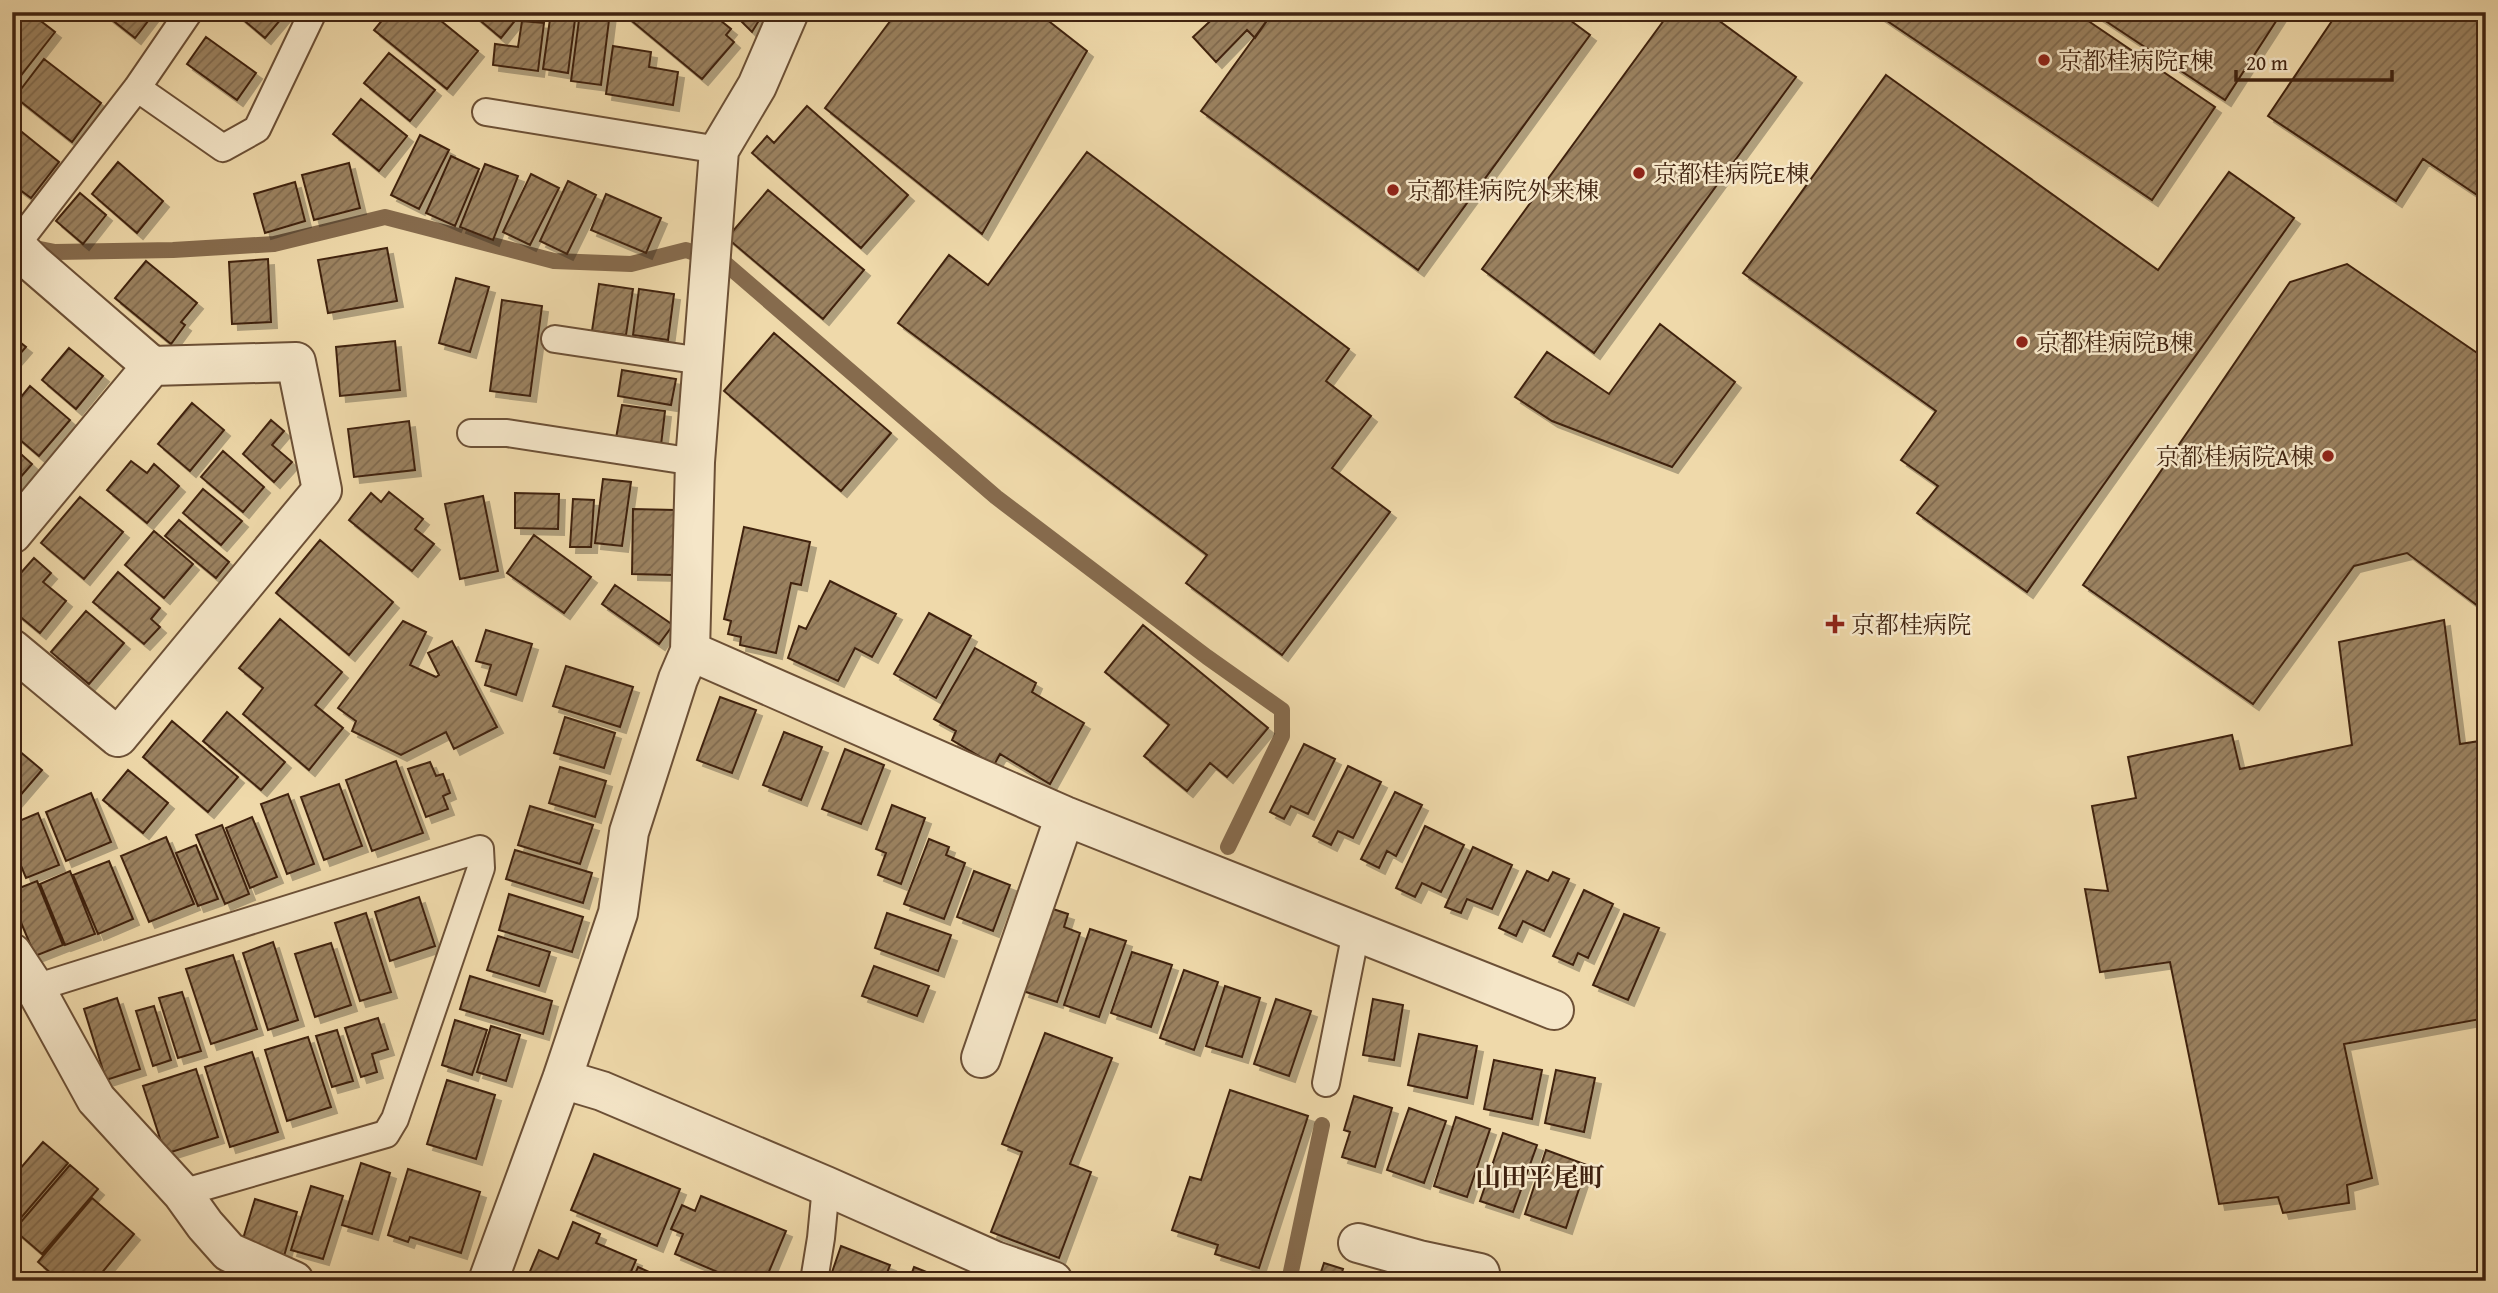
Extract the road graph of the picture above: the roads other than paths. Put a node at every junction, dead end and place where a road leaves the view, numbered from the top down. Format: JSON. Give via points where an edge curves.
{"nodes":[{"id":1,"x":188,"y":12,"type":"edge"},
{"id":2,"x":313,"y":12,"type":"edge"},
{"id":3,"x":789,"y":12,"type":"edge"},
{"id":4,"x":137,"y":88,"type":"junction"},
{"id":5,"x":486,"y":112,"type":"dead end"},
{"id":6,"x":719,"y":150,"type":"junction"},
{"id":7,"x":14,"y":244,"type":"edge"},
{"id":8,"x":555,"y":339,"type":"dead end"},
{"id":9,"x":702,"y":361,"type":"junction"},
{"id":10,"x":152,"y":366,"type":"junction"},
{"id":11,"x":471,"y":433,"type":"dead end"},
{"id":12,"x":695,"y":462,"type":"junction"},
{"id":13,"x":12,"y":534,"type":"edge"},
{"id":14,"x":12,"y":649,"type":"edge"},
{"id":15,"x":690,"y":651,"type":"junction"},
{"id":16,"x":1065,"y":816,"type":"junction"},
{"id":17,"x":1356,"y":932,"type":"junction"},
{"id":18,"x":12,"y":953,"type":"edge"},
{"id":19,"x":35,"y":988,"type":"junction"},
{"id":20,"x":1554,"y":1010,"type":"dead end"},
{"id":21,"x":981,"y":1058,"type":"dead end"},
{"id":22,"x":562,"y":1079,"type":"junction"},
{"id":23,"x":1326,"y":1083,"type":"dead end"},
{"id":24,"x":826,"y":1186,"type":"junction"},
{"id":25,"x":182,"y":1193,"type":"junction"},
{"id":26,"x":1358,"y":1243,"type":"dead end"},
{"id":27,"x":1415,"y":1270,"type":"edge"},
{"id":28,"x":1480,"y":1273,"type":"dead end"},
{"id":29,"x":294,"y":1281,"type":"edge"},
{"id":30,"x":488,"y":1281,"type":"edge"},
{"id":31,"x":814,"y":1281,"type":"edge"},
{"id":32,"x":1053,"y":1281,"type":"edge"}],
"edges":[{"from":1,"to":4,"type":"lane"},
{"from":2,"to":4,"type":"lane","via":[[257,129],[223,148]]},
{"from":3,"to":6,"type":"street","via":[[757,86]]},
{"from":4,"to":7,"type":"lane"},
{"from":5,"to":6,"type":"lane"},
{"from":6,"to":9,"type":"street"},
{"from":7,"to":10,"type":"street"},
{"from":8,"to":9,"type":"lane"},
{"from":9,"to":12,"type":"street"},
{"from":10,"to":13,"type":"street"},
{"from":10,"to":14,"type":"street","via":[[296,362],[322,490],[118,737]]},
{"from":11,"to":12,"type":"lane","via":[[507,433]]},
{"from":12,"to":15,"type":"street"},
{"from":15,"to":16,"type":"street"},
{"from":15,"to":22,"type":"street","via":[[629,832],[618,913]]},
{"from":16,"to":17,"type":"street"},
{"from":16,"to":21,"type":"street"},
{"from":17,"to":20,"type":"street"},
{"from":17,"to":23,"type":"lane"},
{"from":18,"to":19,"type":"street"},
{"from":19,"to":25,"type":"street","via":[[96,1099]]},
{"from":19,"to":25,"type":"lane","via":[[480,849],[481,868],[386,1134]]},
{"from":22,"to":24,"type":"street","via":[[602,1091]]},
{"from":22,"to":30,"type":"street"},
{"from":24,"to":31,"type":"lane"},
{"from":24,"to":32,"type":"street","via":[[995,1261]]},
{"from":25,"to":29,"type":"street","via":[[229,1252]]},
{"from":26,"to":27,"type":"street"},
{"from":27,"to":28,"type":"street"}]}
